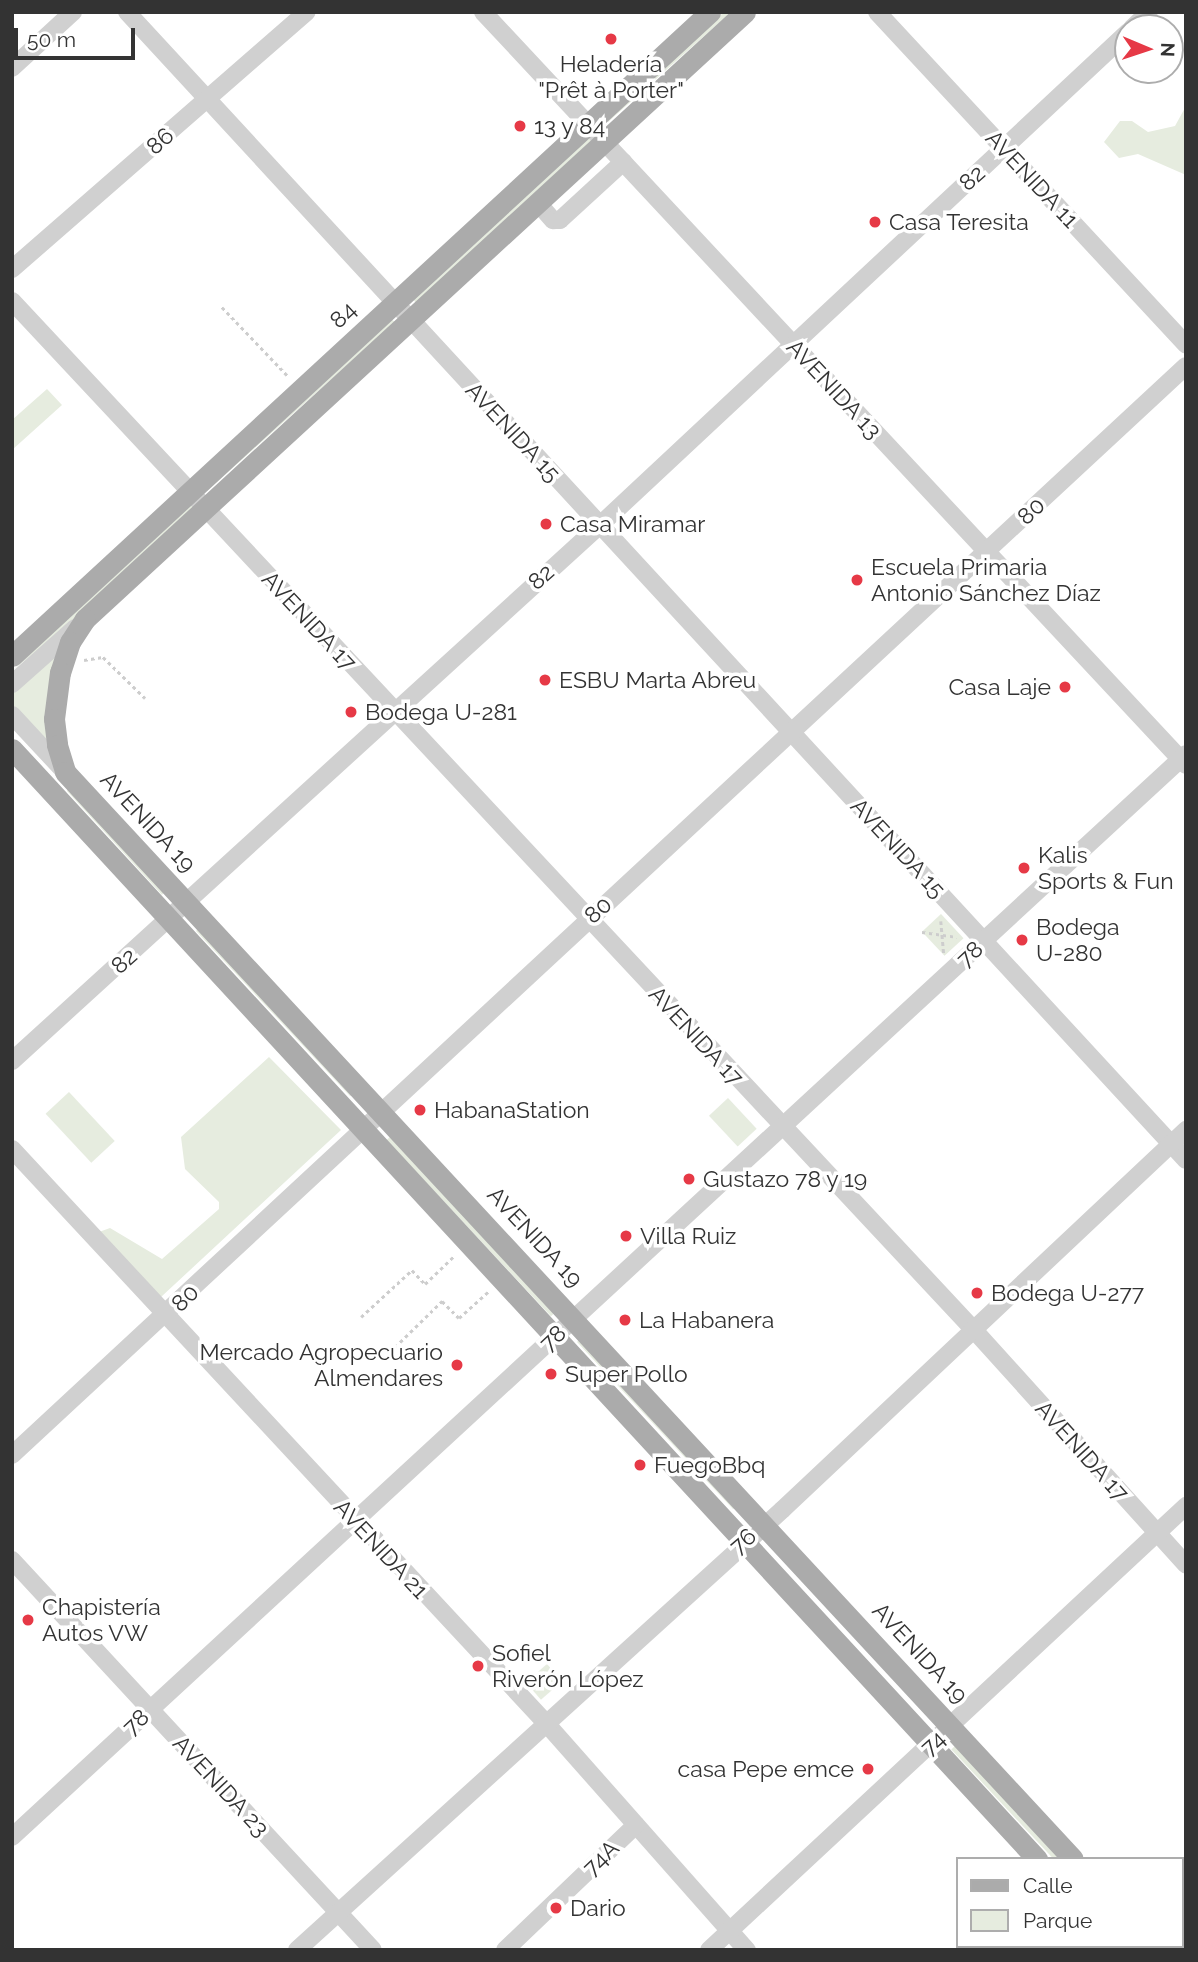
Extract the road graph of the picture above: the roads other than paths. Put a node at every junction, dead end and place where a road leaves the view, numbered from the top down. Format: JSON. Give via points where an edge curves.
{"nodes":[{"id":1,"x":74,"y":12,"type":"edge"},
{"id":2,"x":127,"y":12,"type":"edge"},
{"id":3,"x":483,"y":12,"type":"edge"},
{"id":4,"x":710,"y":12,"type":"edge"},
{"id":5,"x":745,"y":12,"type":"edge"},
{"id":6,"x":877,"y":12,"type":"edge"},
{"id":7,"x":304,"y":13,"type":"edge"},
{"id":8,"x":1114,"y":45,"type":"edge"},
{"id":9,"x":12,"y":68,"type":"edge"},
{"id":10,"x":205,"y":101,"type":"junction"},
{"id":11,"x":587,"y":125,"type":"junction"},
{"id":12,"x":604,"y":143,"type":"junction"},
{"id":13,"x":1004,"y":148,"type":"junction"},
{"id":14,"x":623,"y":162,"type":"junction"},
{"id":15,"x":574,"y":170,"type":"junction"},
{"id":16,"x":593,"y":190,"type":"junction"},
{"id":17,"x":538,"y":203,"type":"junction"},
{"id":18,"x":12,"y":269,"type":"edge"},
{"id":19,"x":12,"y":301,"type":"edge"},
{"id":20,"x":402,"y":311,"type":"junction"},
{"id":21,"x":792,"y":343,"type":"junction"},
{"id":22,"x":1186,"y":345,"type":"edge"},
{"id":23,"x":1186,"y":366,"type":"edge"},
{"id":24,"x":188,"y":492,"type":"junction"},
{"id":25,"x":204,"y":509,"type":"junction"},
{"id":26,"x":600,"y":526,"type":"junction"},
{"id":27,"x":986,"y":554,"type":"junction"},
{"id":28,"x":85,"y":619,"type":"junction"},
{"id":29,"x":12,"y":656,"type":"edge"},
{"id":30,"x":12,"y":684,"type":"edge"},
{"id":31,"x":393,"y":710,"type":"junction"},
{"id":32,"x":12,"y":715,"type":"edge"},
{"id":33,"x":790,"y":731,"type":"junction"},
{"id":34,"x":12,"y":749,"type":"edge"},
{"id":35,"x":1184,"y":759,"type":"edge"},
{"id":36,"x":65,"y":772,"type":"junction"},
{"id":37,"x":189,"y":904,"type":"junction"},
{"id":38,"x":171,"y":919,"type":"junction"},
{"id":39,"x":588,"y":919,"type":"junction"},
{"id":40,"x":984,"y":941,"type":"junction"},
{"id":41,"x":12,"y":1061,"type":"edge"},
{"id":42,"x":381,"y":1110,"type":"junction"},
{"id":43,"x":364,"y":1127,"type":"junction"},
{"id":44,"x":782,"y":1128,"type":"junction"},
{"id":45,"x":1186,"y":1130,"type":"edge"},
{"id":46,"x":1171,"y":1144,"type":"junction"},
{"id":47,"x":12,"y":1149,"type":"edge"},
{"id":48,"x":1186,"y":1160,"type":"edge"},
{"id":49,"x":167,"y":1315,"type":"junction"},
{"id":50,"x":575,"y":1318,"type":"junction"},
{"id":51,"x":974,"y":1330,"type":"junction"},
{"id":52,"x":558,"y":1335,"type":"junction"},
{"id":53,"x":12,"y":1455,"type":"edge"},
{"id":54,"x":1186,"y":1506,"type":"edge"},
{"id":55,"x":353,"y":1519,"type":"junction"},
{"id":56,"x":765,"y":1523,"type":"junction"},
{"id":57,"x":1156,"y":1534,"type":"junction"},
{"id":58,"x":744,"y":1540,"type":"junction"},
{"id":59,"x":12,"y":1560,"type":"edge"},
{"id":60,"x":1186,"y":1565,"type":"edge"},
{"id":61,"x":149,"y":1710,"type":"junction"},
{"id":62,"x":545,"y":1722,"type":"junction"},
{"id":63,"x":952,"y":1726,"type":"junction"},
{"id":64,"x":932,"y":1743,"type":"junction"},
{"id":65,"x":636,"y":1825,"type":"junction"},
{"id":66,"x":12,"y":1836,"type":"edge"},
{"id":67,"x":1035,"y":1857,"type":"edge"},
{"id":68,"x":1071,"y":1857,"type":"edge"},
{"id":69,"x":338,"y":1912,"type":"junction"},
{"id":70,"x":730,"y":1931,"type":"junction"},
{"id":71,"x":298,"y":1950,"type":"edge"},
{"id":72,"x":373,"y":1950,"type":"edge"},
{"id":73,"x":505,"y":1950,"type":"edge"},
{"id":74,"x":709,"y":1950,"type":"edge"},
{"id":75,"x":747,"y":1950,"type":"edge"}],
"edges":[{"from":1,"to":9,"type":"street"},
{"from":2,"to":10,"type":"street","name":"AVENIDA 15"},
{"from":3,"to":11,"type":"street","name":"AVENIDA 13"},
{"from":4,"to":11,"type":"main road","name":"84"},
{"from":5,"to":12,"type":"main road","name":"84"},
{"from":6,"to":13,"type":"street","name":"AVENIDA 11"},
{"from":7,"to":10,"type":"street","name":"86"},
{"from":8,"to":13,"type":"street","name":"82"},
{"from":10,"to":18,"type":"street","name":"86"},
{"from":10,"to":20,"type":"street","name":"AVENIDA 15"},
{"from":11,"to":12,"type":"street","name":"AVENIDA 13"},
{"from":11,"to":20,"type":"main road","name":"84"},
{"from":12,"to":14,"type":"street","name":"AVENIDA 13"},
{"from":12,"to":15,"type":"main road","name":"84"},
{"from":13,"to":21,"type":"street","name":"82"},
{"from":13,"to":22,"type":"street","name":"AVENIDA 11"},
{"from":14,"to":16,"type":"street"},
{"from":14,"to":21,"type":"street","name":"AVENIDA 13"},
{"from":15,"to":16,"type":"street"},
{"from":15,"to":17,"type":"main road","name":"84"},
{"from":16,"to":17,"type":"street","via":[[557,221]]},
{"from":17,"to":20,"type":"main road","name":"84"},
{"from":19,"to":24,"type":"street"},
{"from":20,"to":24,"type":"main road","name":"84"},
{"from":20,"to":25,"type":"main road","name":"84"},
{"from":20,"to":26,"type":"street","name":"AVENIDA 15"},
{"from":21,"to":26,"type":"street","name":"82"},
{"from":21,"to":27,"type":"street","name":"AVENIDA 13"},
{"from":23,"to":27,"type":"street","name":"80"},
{"from":24,"to":25,"type":"street","name":"AVENIDA 17"},
{"from":24,"to":29,"type":"main road","name":"84"},
{"from":25,"to":28,"type":"main road","name":"84"},
{"from":25,"to":31,"type":"street","name":"AVENIDA 17"},
{"from":26,"to":31,"type":"street","name":"82"},
{"from":26,"to":33,"type":"street","name":"AVENIDA 15"},
{"from":27,"to":33,"type":"street","name":"80"},
{"from":27,"to":35,"type":"street","name":"AVENIDA 13"},
{"from":28,"to":30,"type":"street"},
{"from":28,"to":36,"type":"main road","name":"AVENIDA 19","via":[[70,642],[56,695],[54,719]]},
{"from":31,"to":37,"type":"street","name":"82"},
{"from":31,"to":39,"type":"street","name":"AVENIDA 17"},
{"from":32,"to":36,"type":"street"},
{"from":33,"to":39,"type":"street","name":"80"},
{"from":33,"to":40,"type":"street","name":"AVENIDA 15"},
{"from":34,"to":38,"type":"main road"},
{"from":35,"to":40,"type":"street","name":"78"},
{"from":36,"to":37,"type":"main road","name":"AVENIDA 19"},
{"from":37,"to":38,"type":"street","name":"82"},
{"from":37,"to":42,"type":"main road","name":"AVENIDA 19"},
{"from":38,"to":41,"type":"street","name":"82"},
{"from":38,"to":43,"type":"main road"},
{"from":39,"to":42,"type":"street","name":"80"},
{"from":39,"to":44,"type":"street","name":"AVENIDA 17"},
{"from":40,"to":44,"type":"street","name":"78"},
{"from":40,"to":46,"type":"street","name":"AVENIDA 15"},
{"from":42,"to":43,"type":"street","name":"80"},
{"from":42,"to":50,"type":"main road","name":"AVENIDA 19"},
{"from":43,"to":49,"type":"street","name":"80"},
{"from":43,"to":52,"type":"main road"},
{"from":44,"to":50,"type":"street","name":"78"},
{"from":44,"to":51,"type":"street","name":"AVENIDA 17"},
{"from":45,"to":46,"type":"street","name":"76"},
{"from":46,"to":48,"type":"street","name":"AVENIDA 15"},
{"from":46,"to":51,"type":"street","name":"76"},
{"from":47,"to":49,"type":"street","name":"AVENIDA 21"},
{"from":49,"to":53,"type":"street","name":"80"},
{"from":49,"to":55,"type":"street","name":"AVENIDA 21"},
{"from":50,"to":52,"type":"street","name":"78"},
{"from":50,"to":56,"type":"main road","name":"AVENIDA 19"},
{"from":51,"to":56,"type":"street","name":"76"},
{"from":51,"to":57,"type":"street","name":"AVENIDA 17"},
{"from":52,"to":55,"type":"street","name":"78"},
{"from":52,"to":58,"type":"main road"},
{"from":54,"to":57,"type":"street","name":"74"},
{"from":55,"to":61,"type":"street","name":"78"},
{"from":55,"to":62,"type":"street","name":"AVENIDA 21"},
{"from":56,"to":58,"type":"street","name":"76"},
{"from":56,"to":63,"type":"main road","name":"AVENIDA 19"},
{"from":57,"to":60,"type":"street","name":"AVENIDA 17"},
{"from":57,"to":63,"type":"street","name":"74"},
{"from":58,"to":62,"type":"street","name":"76"},
{"from":58,"to":64,"type":"main road"},
{"from":59,"to":61,"type":"street","name":"AVENIDA 23"},
{"from":61,"to":66,"type":"street","name":"78"},
{"from":61,"to":69,"type":"street","name":"AVENIDA 23"},
{"from":62,"to":65,"type":"street","name":"AVENIDA 21"},
{"from":62,"to":69,"type":"street","name":"76"},
{"from":63,"to":64,"type":"street","name":"74"},
{"from":63,"to":68,"type":"main road","name":"AVENIDA 19"},
{"from":64,"to":67,"type":"main road"},
{"from":64,"to":70,"type":"street","name":"74"},
{"from":65,"to":70,"type":"street","name":"AVENIDA 21"},
{"from":65,"to":73,"type":"street","name":"74A"},
{"from":69,"to":71,"type":"street","name":"76"},
{"from":69,"to":72,"type":"street","name":"AVENIDA 23"},
{"from":70,"to":74,"type":"street","name":"74"},
{"from":70,"to":75,"type":"street","name":"AVENIDA 21"}]}
